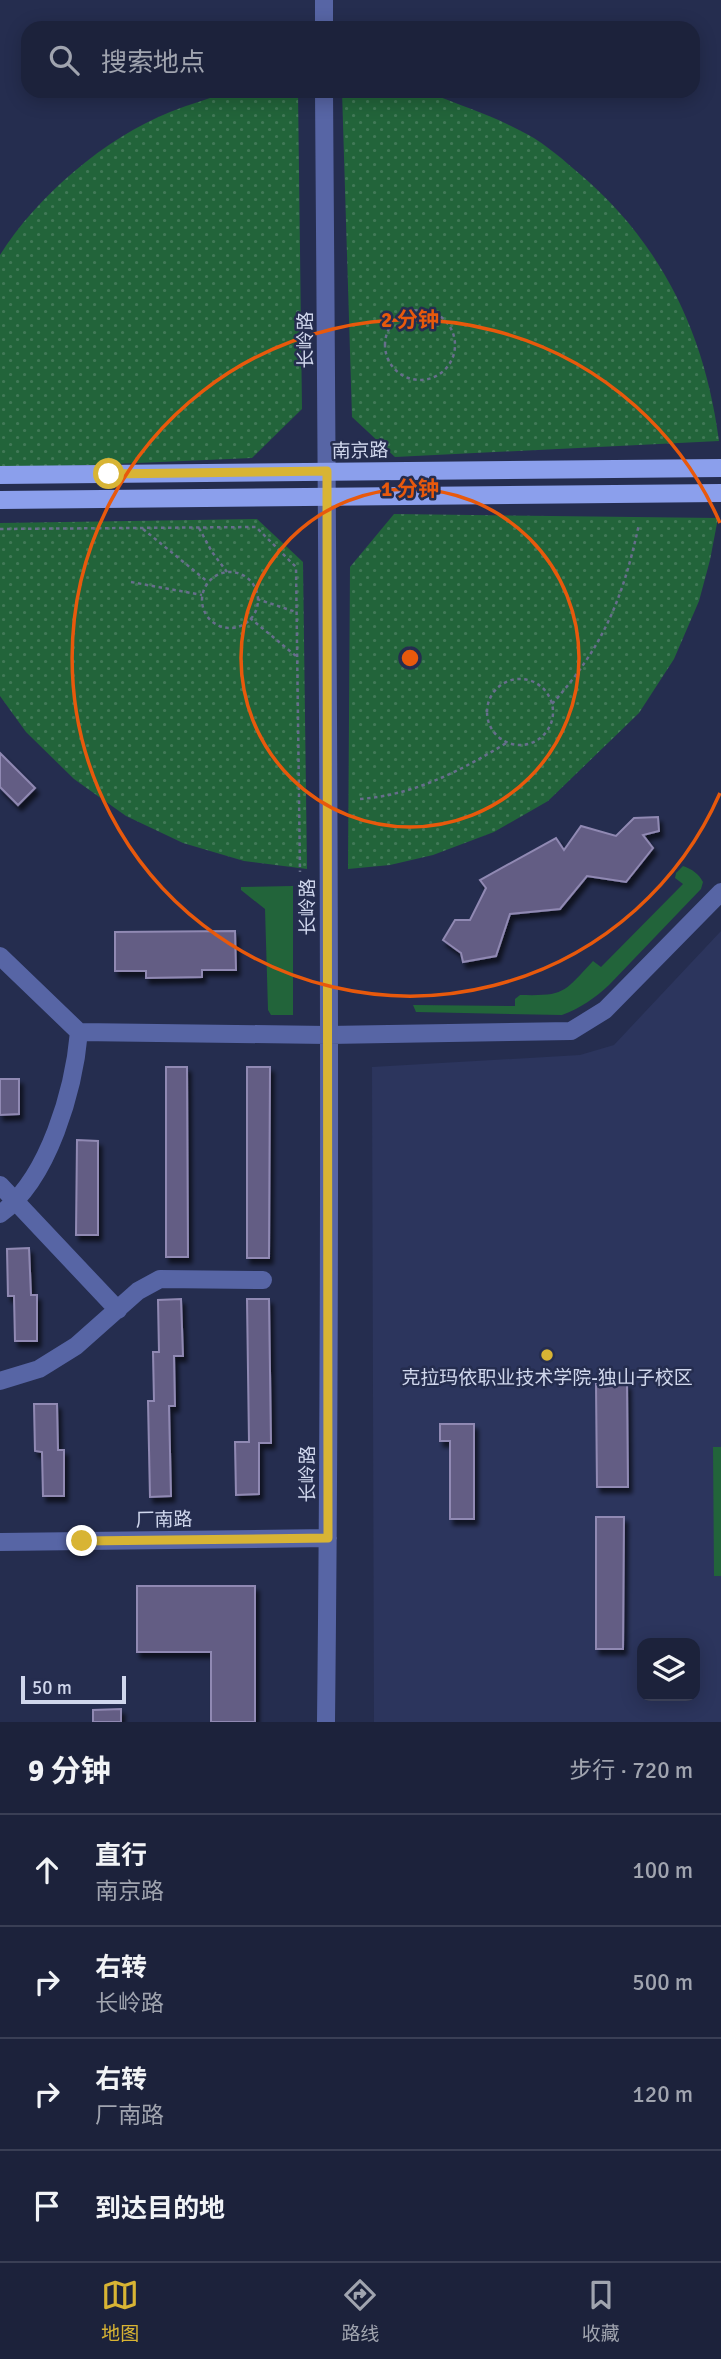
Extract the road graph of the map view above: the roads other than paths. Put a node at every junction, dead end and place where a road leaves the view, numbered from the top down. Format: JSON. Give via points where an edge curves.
{"nodes":[{"id":1,"x":324,"y":0,"type":"edge"},
{"id":2,"x":324,"y":21,"type":"edge"},
{"id":3,"x":324,"y":98,"type":"edge"},
{"id":4,"x":721,"y":468,"type":"edge"},
{"id":5,"x":327,"y":471,"type":"junction"},
{"id":6,"x":0,"y":475,"type":"edge"},
{"id":7,"x":721,"y":492,"type":"edge"},
{"id":8,"x":327,"y":498,"type":"junction"},
{"id":9,"x":0,"y":500,"type":"edge"},
{"id":10,"x":721,"y":892,"type":"edge"},
{"id":11,"x":0,"y":956,"type":"edge"},
{"id":12,"x":79,"y":1032,"type":"junction"},
{"id":13,"x":328,"y":1035,"type":"junction"},
{"id":14,"x":0,"y":1185,"type":"edge"},
{"id":15,"x":15,"y":1199,"type":"junction"},
{"id":16,"x":0,"y":1214,"type":"edge"},
{"id":17,"x":263,"y":1280,"type":"dead end"},
{"id":18,"x":118,"y":1310,"type":"junction"},
{"id":19,"x":0,"y":1381,"type":"edge"},
{"id":20,"x":328,"y":1538,"type":"junction"},
{"id":21,"x":0,"y":1542,"type":"edge"},
{"id":22,"x":326,"y":1722,"type":"edge"}],
"edges":[{"from":1,"to":2,"type":"street"},
{"from":3,"to":5,"type":"street","name":"长岭路"},
{"from":4,"to":5,"type":"main road","name":"南京路"},
{"from":5,"to":6,"type":"main road","name":"南京路"},
{"from":5,"to":8,"type":"street","name":"长岭路"},
{"from":7,"to":8,"type":"main road"},
{"from":8,"to":9,"type":"main road"},
{"from":8,"to":13,"type":"street","name":"长岭路"},
{"from":10,"to":13,"type":"street","via":[[605,1010],[571,1031]]},
{"from":11,"to":12,"type":"street"},
{"from":12,"to":13,"type":"street"},
{"from":12,"to":15,"type":"street","via":[[76,1065],[53,1140],[31,1181]]},
{"from":13,"to":20,"type":"street","name":"长岭路"},
{"from":14,"to":15,"type":"street"},
{"from":15,"to":16,"type":"street"},
{"from":15,"to":18,"type":"street"},
{"from":17,"to":18,"type":"street","via":[[160,1279]]},
{"from":18,"to":19,"type":"street","via":[[76,1346],[39,1369]]},
{"from":20,"to":21,"type":"street","name":"厂南路"},
{"from":20,"to":22,"type":"street","name":"长岭路"}]}
